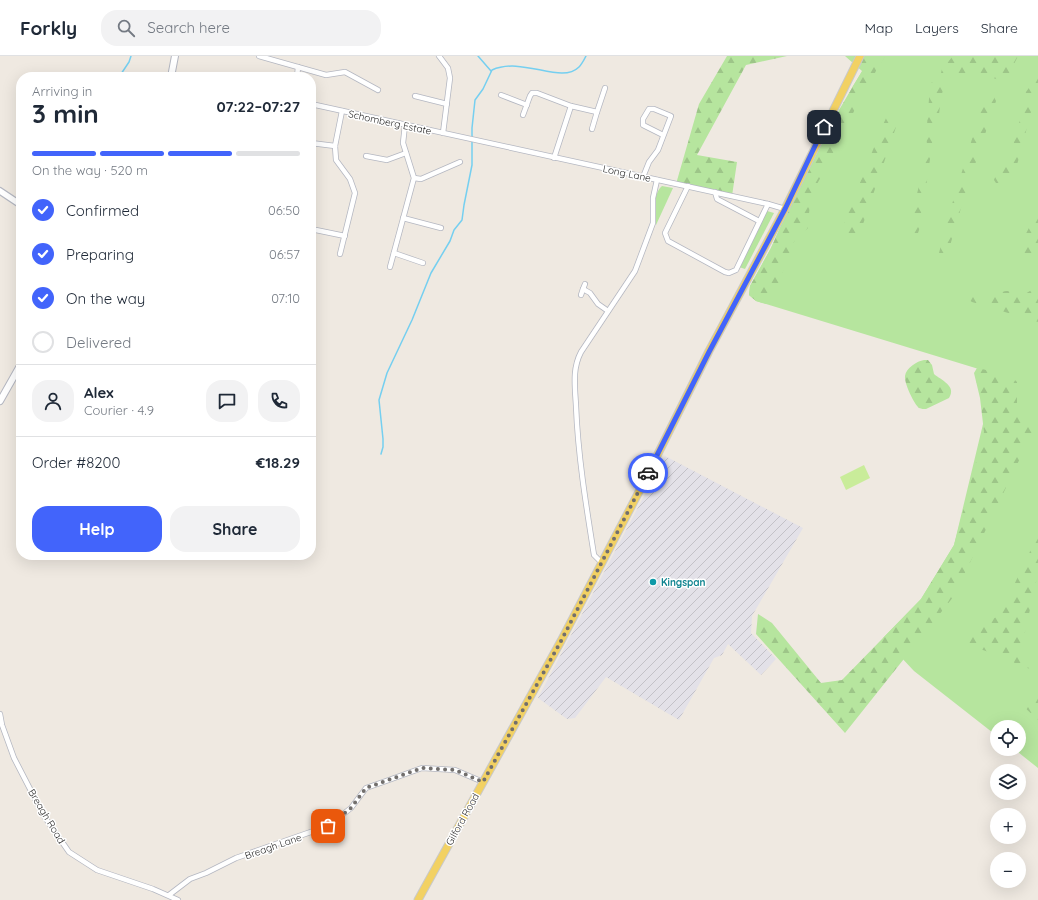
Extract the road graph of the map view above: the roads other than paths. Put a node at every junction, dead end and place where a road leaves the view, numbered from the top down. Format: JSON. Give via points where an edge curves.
{"nodes":[{"id":1,"x":175,"y":56,"type":"edge"},
{"id":2,"x":259,"y":56,"type":"edge"},
{"id":3,"x":438,"y":56,"type":"edge"},
{"id":4,"x":860,"y":56,"type":"edge"},
{"id":5,"x":270,"y":58,"type":"edge"},
{"id":6,"x":298,"y":67,"type":"junction"},
{"id":7,"x":172,"y":72,"type":"edge"},
{"id":8,"x":298,"y":72,"type":"edge"},
{"id":9,"x":316,"y":72,"type":"edge"},
{"id":10,"x":316,"y":72,"type":"edge"},
{"id":11,"x":605,"y":88,"type":"dead end"},
{"id":12,"x":378,"y":90,"type":"dead end"},
{"id":13,"x":415,"y":96,"type":"dead end"},
{"id":14,"x":501,"y":96,"type":"dead end"},
{"id":15,"x":447,"y":104,"type":"junction"},
{"id":16,"x":316,"y":105,"type":"edge"},
{"id":17,"x":527,"y":105,"type":"junction"},
{"id":18,"x":571,"y":106,"type":"junction"},
{"id":19,"x":342,"y":111,"type":"junction"},
{"id":20,"x":597,"y":112,"type":"junction"},
{"id":21,"x":523,"y":115,"type":"dead end"},
{"id":22,"x":405,"y":125,"type":"junction"},
{"id":23,"x":592,"y":129,"type":"dead end"},
{"id":24,"x":443,"y":133,"type":"junction"},
{"id":25,"x":663,"y":135,"type":"junction"},
{"id":26,"x":469,"y":139,"type":"joint"},
{"id":27,"x":316,"y":144,"type":"edge"},
{"id":28,"x":335,"y":146,"type":"junction"},
{"id":29,"x":406,"y":153,"type":"junction"},
{"id":30,"x":366,"y":156,"type":"dead end"},
{"id":31,"x":554,"y":158,"type":"junction"},
{"id":32,"x":460,"y":162,"type":"dead end"},
{"id":33,"x":643,"y":177,"type":"junction"},
{"id":34,"x":414,"y":178,"type":"junction"},
{"id":35,"x":657,"y":180,"type":"junction"},
{"id":36,"x":688,"y":186,"type":"junction"},
{"id":37,"x":0,"y":191,"type":"edge"},
{"id":38,"x":715,"y":192,"type":"junction"},
{"id":39,"x":16,"y":202,"type":"edge"},
{"id":40,"x":768,"y":204,"type":"junction"},
{"id":41,"x":785,"y":209,"type":"junction"},
{"id":42,"x":403,"y":218,"type":"junction"},
{"id":43,"x":759,"y":220,"type":"junction"},
{"id":44,"x":441,"y":228,"type":"dead end"},
{"id":45,"x":316,"y":230,"type":"edge"},
{"id":46,"x":344,"y":236,"type":"junction"},
{"id":47,"x":394,"y":253,"type":"junction"},
{"id":48,"x":340,"y":254,"type":"dead end"},
{"id":49,"x":423,"y":262,"type":"dead end"},
{"id":50,"x":390,"y":267,"type":"dead end"},
{"id":51,"x":585,"y":284,"type":"dead end"},
{"id":52,"x":583,"y":289,"type":"junction"},
{"id":53,"x":580,"y":295,"type":"dead end"},
{"id":54,"x":608,"y":311,"type":"junction"},
{"id":55,"x":16,"y":373,"type":"edge"},
{"id":56,"x":0,"y":401,"type":"edge"},
{"id":57,"x":602,"y":564,"type":"junction"},
{"id":58,"x":0,"y":714,"type":"edge"},
{"id":59,"x":483,"y":782,"type":"junction"},
{"id":60,"x":169,"y":895,"type":"junction"},
{"id":61,"x":178,"y":900,"type":"edge"},
{"id":62,"x":418,"y":900,"type":"edge"}],
"edges":[{"from":1,"to":7,"type":"main road"},
{"from":2,"to":5,"type":"street"},
{"from":3,"to":15,"type":"street","via":[[448,68],[450,78]]},
{"from":4,"to":41,"type":"main road","name":"Gilford Road"},
{"from":5,"to":6,"type":"street"},
{"from":6,"to":8,"type":"street"},
{"from":6,"to":10,"type":"street"},
{"from":9,"to":12,"type":"street","via":[[326,75],[345,72]]},
{"from":11,"to":20,"type":"street"},
{"from":13,"to":15,"type":"street"},
{"from":14,"to":17,"type":"street"},
{"from":15,"to":24,"type":"street"},
{"from":16,"to":19,"type":"street","name":"Schomberg Estate"},
{"from":17,"to":18,"type":"street","via":[[534,93]]},
{"from":17,"to":21,"type":"street"},
{"from":18,"to":20,"type":"street"},
{"from":18,"to":31,"type":"street"},
{"from":19,"to":22,"type":"street","name":"Schomberg Estate"},
{"from":19,"to":28,"type":"street"},
{"from":20,"to":23,"type":"street"},
{"from":22,"to":24,"type":"street","name":"Schomberg Estate"},
{"from":22,"to":29,"type":"street","via":[[403,143]]},
{"from":24,"to":26,"type":"street","name":"Schomberg Estate"},
{"from":25,"to":25,"type":"street","via":[[642,123],[651,108],[671,116]]},
{"from":25,"to":33,"type":"street"},
{"from":26,"to":31,"type":"street","name":"Long Lane"},
{"from":27,"to":28,"type":"street"},
{"from":28,"to":46,"type":"street","via":[[336,160],[350,179],[356,193]]},
{"from":29,"to":30,"type":"street","via":[[387,160]]},
{"from":29,"to":34,"type":"street"},
{"from":31,"to":33,"type":"street","name":"Long Lane"},
{"from":32,"to":34,"type":"street","via":[[421,179]]},
{"from":33,"to":35,"type":"street","name":"Long Lane"},
{"from":34,"to":42,"type":"street"},
{"from":35,"to":36,"type":"street","name":"Long Lane"},
{"from":35,"to":54,"type":"street","via":[[653,198],[653,223],[640,261]]},
{"from":36,"to":38,"type":"street","name":"Long Lane"},
{"from":36,"to":43,"type":"street","via":[[665,237],[725,272],[736,270]]},
{"from":37,"to":39,"type":"street"},
{"from":38,"to":40,"type":"street","name":"Long Lane"},
{"from":38,"to":43,"type":"street","via":[[717,199]]},
{"from":40,"to":41,"type":"street","name":"Long Lane"},
{"from":40,"to":43,"type":"street"},
{"from":41,"to":57,"type":"main road","name":"Gilford Road","via":[[715,338]]},
{"from":42,"to":44,"type":"street"},
{"from":42,"to":47,"type":"street"},
{"from":45,"to":46,"type":"street"},
{"from":46,"to":48,"type":"street"},
{"from":47,"to":49,"type":"street"},
{"from":47,"to":50,"type":"street"},
{"from":51,"to":52,"type":"street"},
{"from":52,"to":53,"type":"street"},
{"from":52,"to":54,"type":"street"},
{"from":54,"to":57,"type":"street","via":[[581,352],[575,370],[576,428],[581,475],[594,555]]},
{"from":55,"to":56,"type":"main road"},
{"from":57,"to":59,"type":"main road","name":"Gilford Road"},
{"from":58,"to":60,"type":"street","name":"Breagh Road","via":[[14,758],[44,816],[69,852],[97,870]]},
{"from":59,"to":60,"type":"street","name":"Breagh Lane","via":[[455,770],[422,768],[366,788],[351,808],[328,826],[236,858],[190,880]]},
{"from":59,"to":62,"type":"main road","name":"Gilford Road"},
{"from":60,"to":61,"type":"street","name":"Breagh Road"}]}
